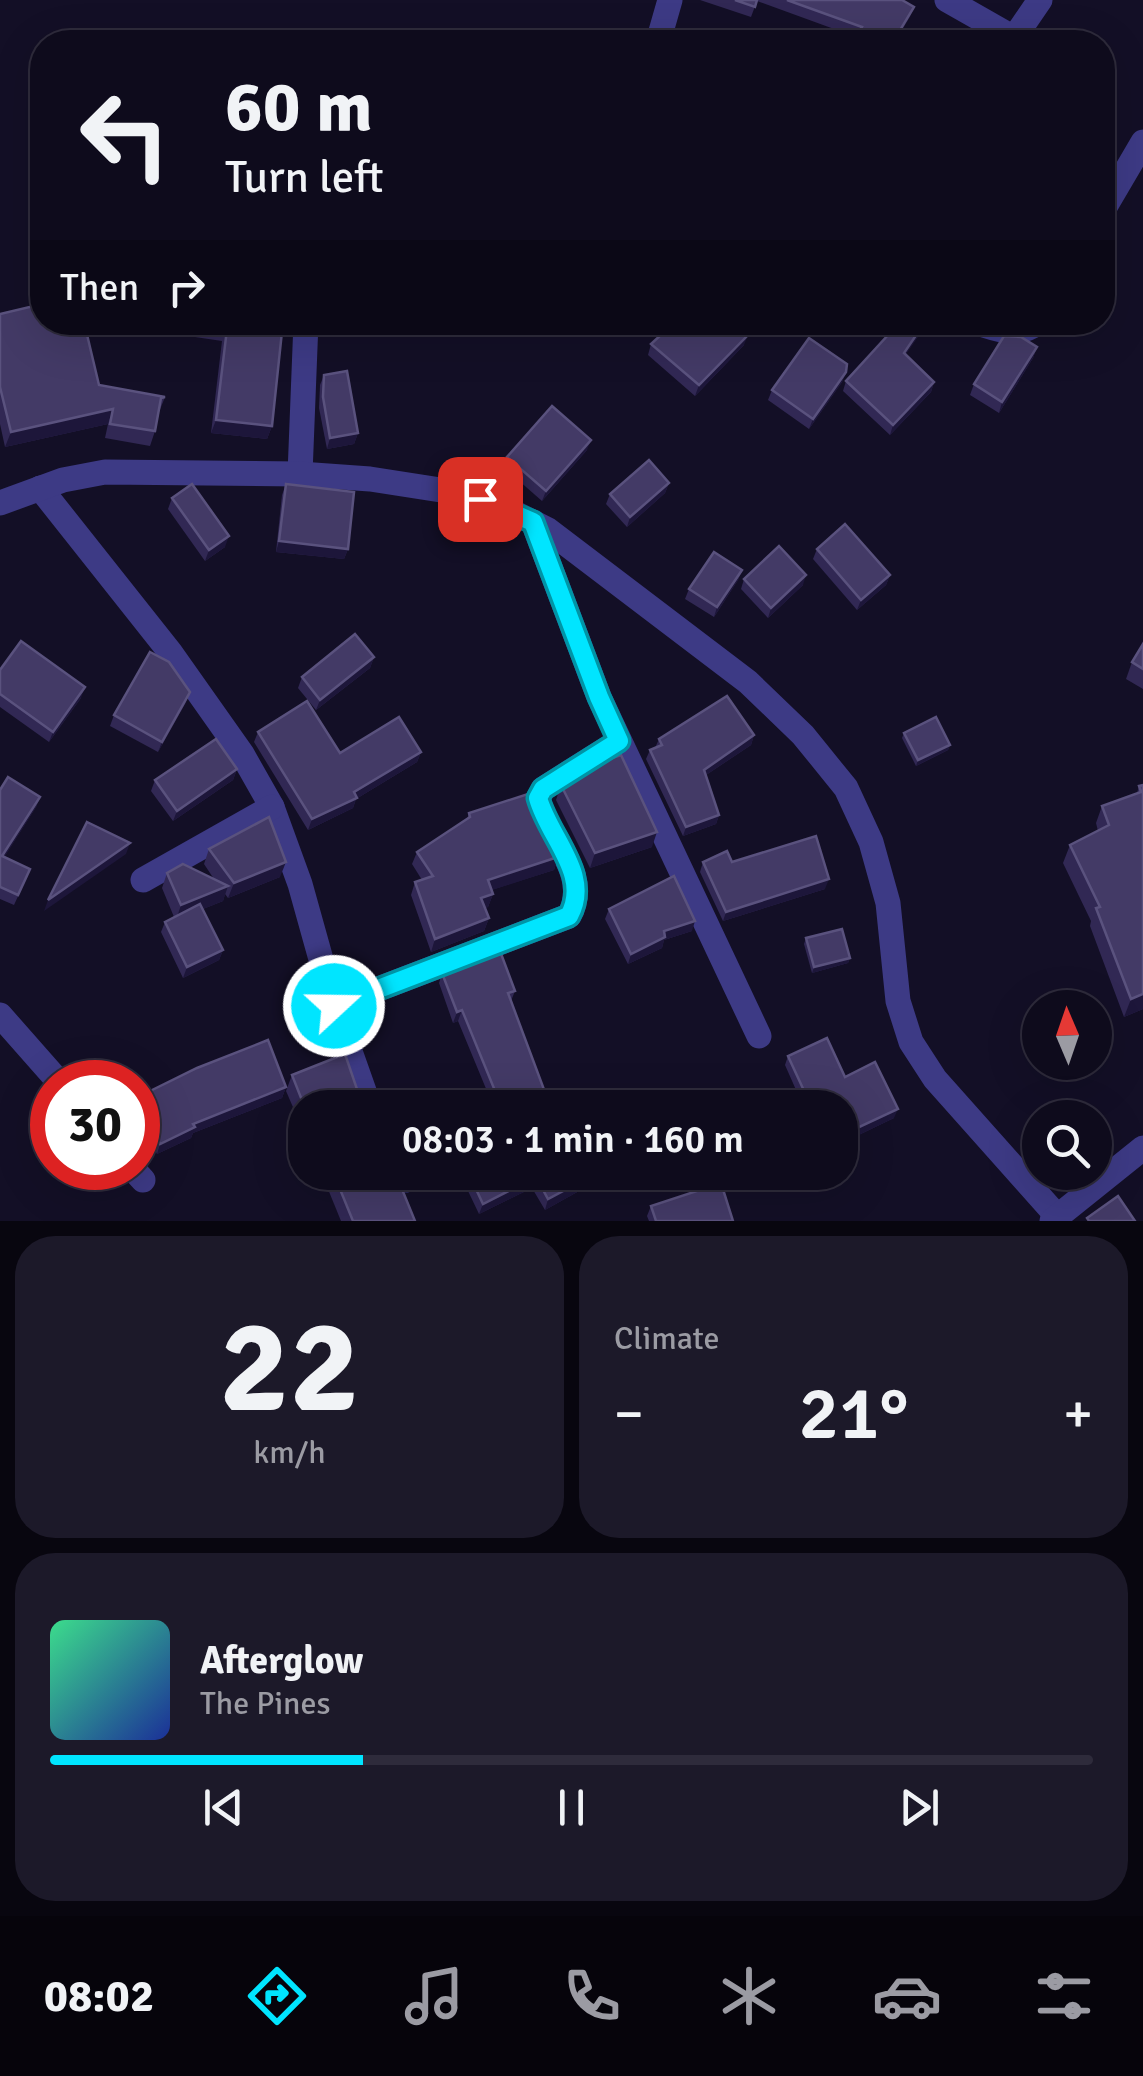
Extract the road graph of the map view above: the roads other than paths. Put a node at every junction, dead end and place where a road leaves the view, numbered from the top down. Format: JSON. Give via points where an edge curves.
{"nodes":[{"id":1,"x":670,"y":0,"type":"edge"},
{"id":2,"x":947,"y":0,"type":"edge"},
{"id":3,"x":1040,"y":0,"type":"edge"},
{"id":4,"x":661,"y":30,"type":"edge"},
{"id":5,"x":996,"y":30,"type":"edge"},
{"id":6,"x":1020,"y":30,"type":"edge"},
{"id":7,"x":1143,"y":142,"type":"edge"},
{"id":8,"x":1115,"y":190,"type":"edge"},
{"id":9,"x":305,"y":335,"type":"edge"},
{"id":10,"x":300,"y":474,"type":"junction"},
{"id":11,"x":40,"y":488,"type":"junction"},
{"id":12,"x":0,"y":503,"type":"edge"},
{"id":13,"x":533,"y":522,"type":"junction"},
{"id":14,"x":619,"y":741,"type":"junction"},
{"id":15,"x":272,"y":807,"type":"junction"},
{"id":16,"x":144,"y":880,"type":"dead end"},
{"id":17,"x":334,"y":1006,"type":"junction"},
{"id":18,"x":0,"y":1014,"type":"edge"},
{"id":19,"x":759,"y":1036,"type":"dead end"},
{"id":20,"x":39,"y":1060,"type":"edge"},
{"id":21,"x":364,"y":1090,"type":"edge"},
{"id":22,"x":1143,"y":1148,"type":"edge"},
{"id":23,"x":1055,"y":1219,"type":"edge"}],
"edges":[{"from":1,"to":4,"type":"street"},
{"from":2,"to":5,"type":"street"},
{"from":3,"to":6,"type":"street"},
{"from":7,"to":8,"type":"street"},
{"from":9,"to":10,"type":"street"},
{"from":10,"to":11,"type":"street","via":[[105,472]]},
{"from":10,"to":13,"type":"street","via":[[460,492]]},
{"from":11,"to":12,"type":"street"},
{"from":11,"to":15,"type":"street","via":[[170,652]]},
{"from":13,"to":14,"type":"street"},
{"from":13,"to":23,"type":"street","via":[[748,682],[846,788],[871,842],[888,904],[898,1001],[911,1042]]},
{"from":14,"to":17,"type":"street","via":[[538,798],[576,880],[569,916]]},
{"from":14,"to":19,"type":"street"},
{"from":15,"to":16,"type":"street"},
{"from":15,"to":17,"type":"street"},
{"from":17,"to":21,"type":"street"},
{"from":18,"to":20,"type":"street"},
{"from":22,"to":23,"type":"street"}]}
